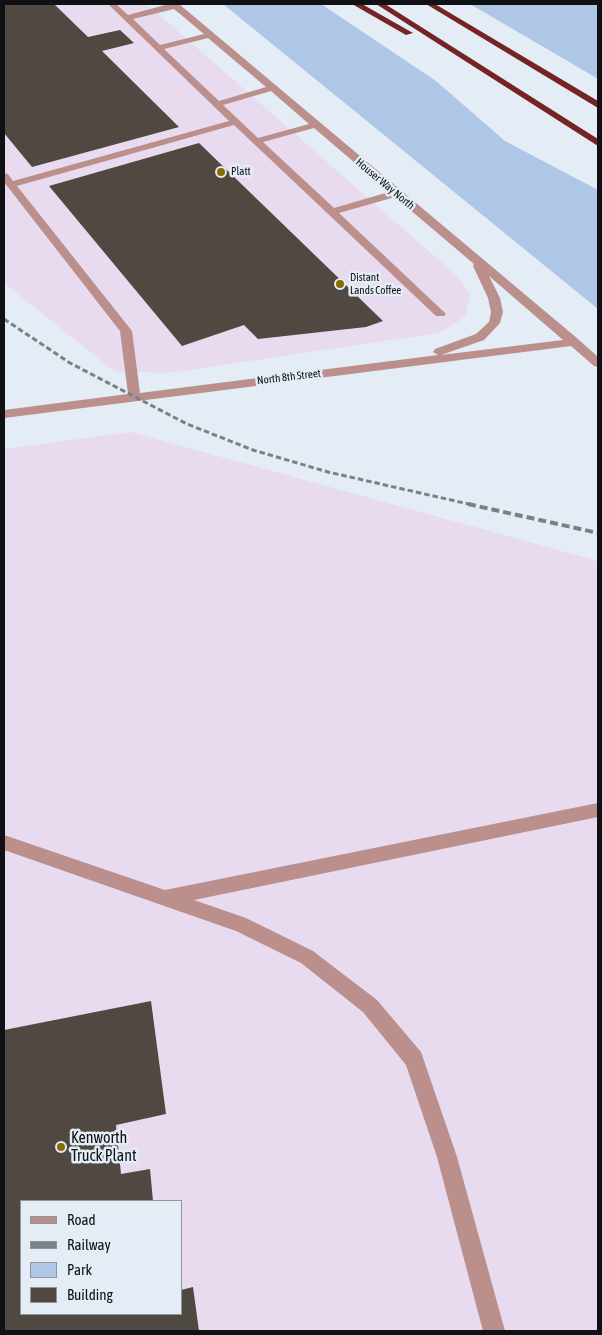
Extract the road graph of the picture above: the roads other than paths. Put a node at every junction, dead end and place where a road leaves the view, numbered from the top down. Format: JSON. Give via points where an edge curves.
{"nodes":[{"id":1,"x":112,"y":4,"type":"edge"},
{"id":2,"x":356,"y":4,"type":"edge"},
{"id":3,"x":380,"y":4,"type":"edge"},
{"id":4,"x":430,"y":4,"type":"edge"},
{"id":5,"x":174,"y":5,"type":"edge"},
{"id":6,"x":127,"y":18,"type":"junction"},
{"id":7,"x":210,"y":35,"type":"junction"},
{"id":8,"x":158,"y":48,"type":"junction"},
{"id":9,"x":509,"y":87,"type":"junction"},
{"id":10,"x":272,"y":88,"type":"junction"},
{"id":11,"x":217,"y":104,"type":"junction"},
{"id":12,"x":598,"y":105,"type":"edge"},
{"id":13,"x":236,"y":122,"type":"junction"},
{"id":14,"x":316,"y":125,"type":"junction"},
{"id":15,"x":256,"y":142,"type":"junction"},
{"id":16,"x":598,"y":143,"type":"edge"},
{"id":17,"x":4,"y":176,"type":"edge"},
{"id":18,"x":11,"y":185,"type":"junction"},
{"id":19,"x":396,"y":193,"type":"junction"},
{"id":20,"x":332,"y":212,"type":"junction"},
{"id":21,"x":475,"y":260,"type":"junction"},
{"id":22,"x":440,"y":314,"type":"dead end"},
{"id":23,"x":574,"y":342,"type":"junction"},
{"id":24,"x":598,"y":363,"type":"edge"},
{"id":25,"x":401,"y":364,"type":"junction"},
{"id":26,"x":134,"y":396,"type":"junction"},
{"id":27,"x":4,"y":414,"type":"edge"},
{"id":28,"x":598,"y":810,"type":"edge"},
{"id":29,"x":4,"y":842,"type":"edge"},
{"id":30,"x":165,"y":899,"type":"junction"},
{"id":31,"x":494,"y":1331,"type":"edge"}],
"edges":[{"from":1,"to":6,"type":"street"},
{"from":2,"to":9,"type":"highway"},
{"from":3,"to":9,"type":"highway"},
{"from":4,"to":12,"type":"highway"},
{"from":5,"to":6,"type":"street"},
{"from":5,"to":7,"type":"street","name":"Houser Way North"},
{"from":6,"to":8,"type":"street"},
{"from":7,"to":8,"type":"street"},
{"from":7,"to":10,"type":"street","name":"Houser Way North"},
{"from":8,"to":11,"type":"street"},
{"from":9,"to":16,"type":"highway"},
{"from":10,"to":11,"type":"street"},
{"from":10,"to":14,"type":"street","name":"Houser Way North"},
{"from":11,"to":13,"type":"street"},
{"from":13,"to":15,"type":"street"},
{"from":13,"to":18,"type":"street"},
{"from":14,"to":15,"type":"street"},
{"from":14,"to":19,"type":"street","name":"Houser Way North"},
{"from":15,"to":20,"type":"street"},
{"from":17,"to":18,"type":"street"},
{"from":18,"to":26,"type":"street","via":[[126,331]]},
{"from":19,"to":20,"type":"street"},
{"from":19,"to":21,"type":"street","name":"Houser Way North"},
{"from":20,"to":22,"type":"street"},
{"from":21,"to":23,"type":"street","name":"Houser Way North"},
{"from":21,"to":25,"type":"street","via":[[494,298],[497,312],[494,323],[480,337]]},
{"from":23,"to":24,"type":"street","name":"Houser Way North"},
{"from":23,"to":25,"type":"street","name":"North 8th Street"},
{"from":25,"to":26,"type":"street","name":"North 8th Street"},
{"from":26,"to":27,"type":"street","name":"North 8th Street"},
{"from":28,"to":30,"type":"street"},
{"from":29,"to":30,"type":"street"},
{"from":30,"to":31,"type":"street","via":[[240,924],[307,957],[370,1006],[414,1059],[447,1157]]}]}
